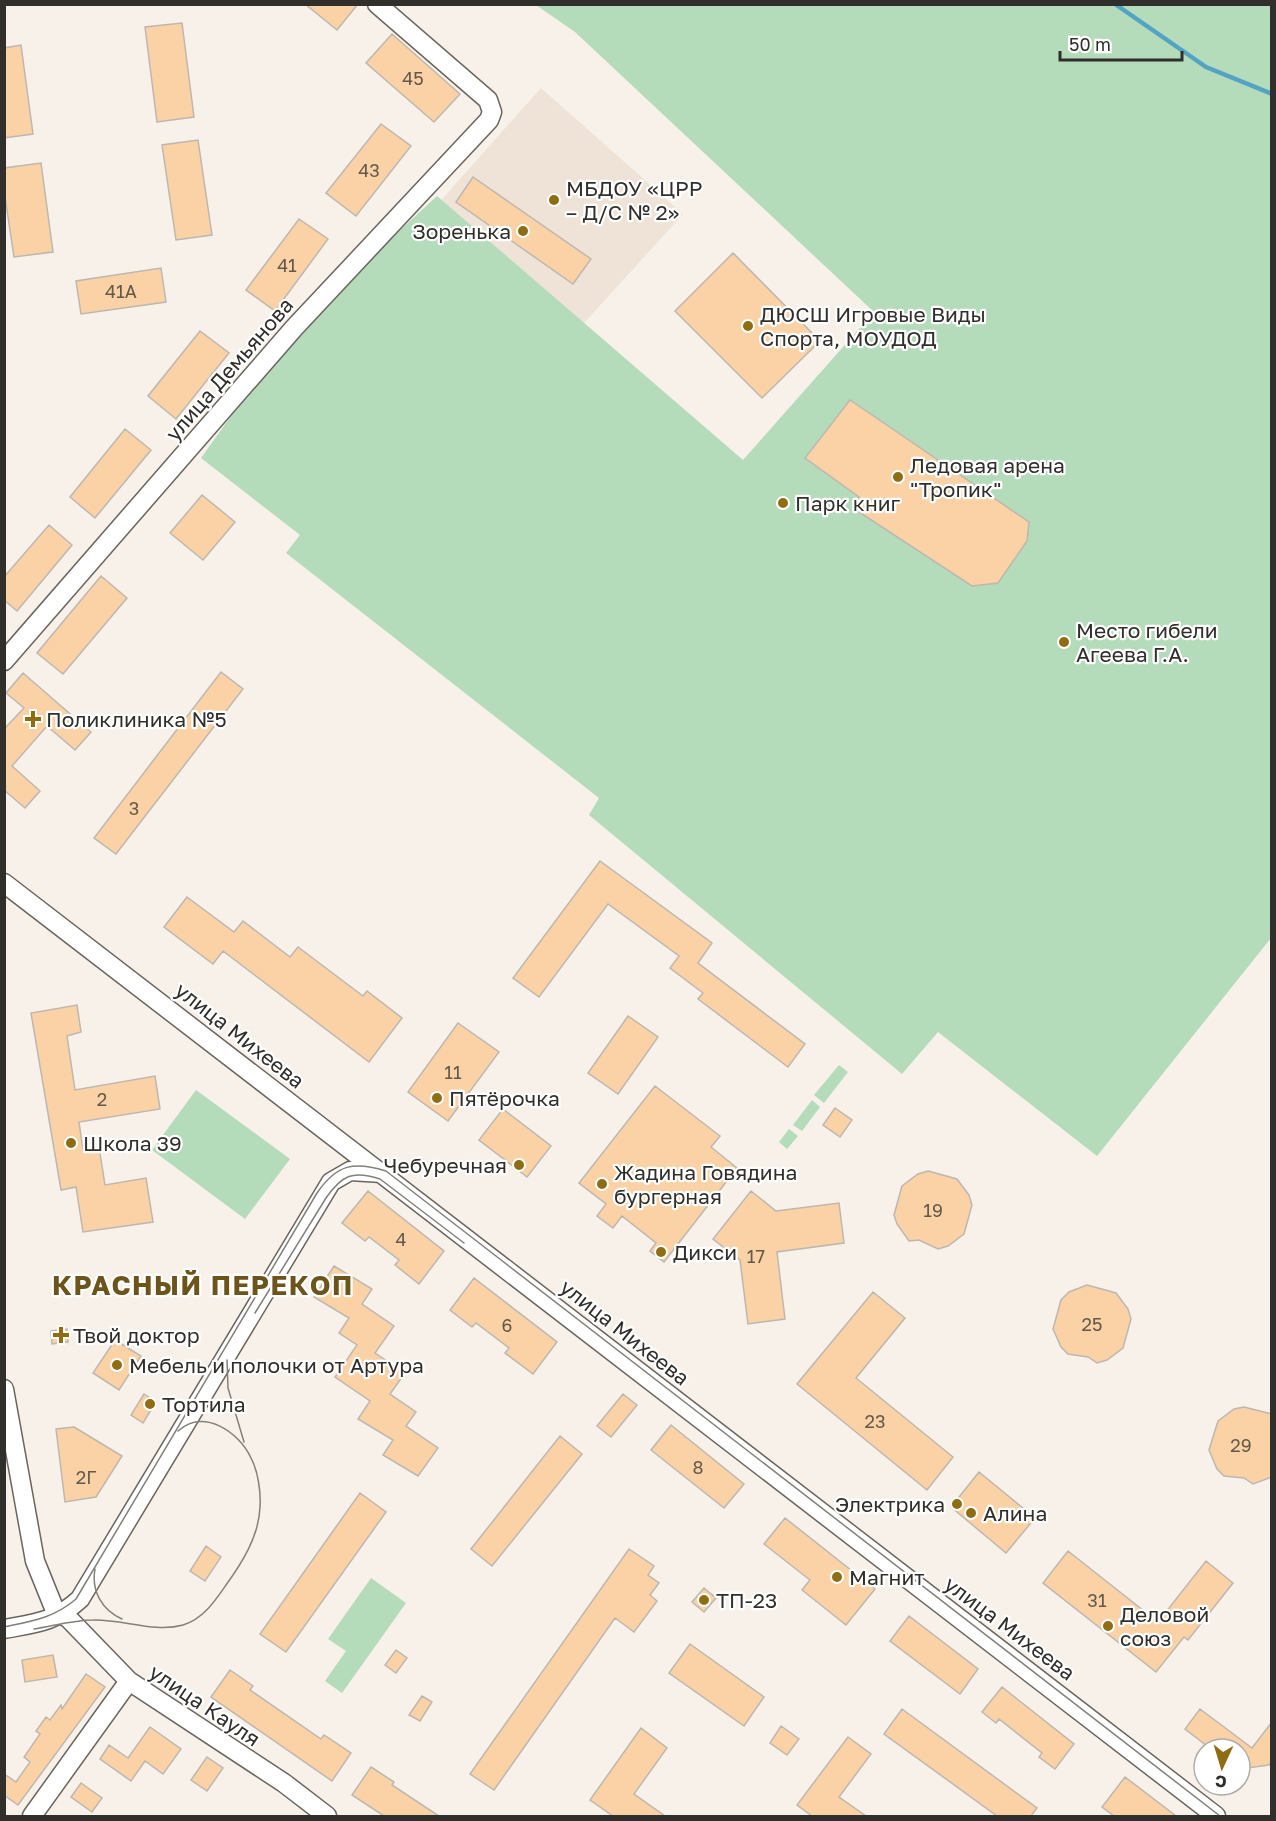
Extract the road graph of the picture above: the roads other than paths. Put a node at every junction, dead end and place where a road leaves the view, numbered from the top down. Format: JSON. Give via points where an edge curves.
{"nodes":[{"id":1,"x":377,"y":4,"type":"edge"},
{"id":2,"x":4,"y":661,"type":"edge"},
{"id":3,"x":4,"y":883,"type":"edge"},
{"id":4,"x":383,"y":1173,"type":"junction"},
{"id":5,"x":4,"y":1389,"type":"edge"},
{"id":6,"x":9,"y":1441,"type":"edge"},
{"id":7,"x":66,"y":1617,"type":"junction"},
{"id":8,"x":4,"y":1629,"type":"edge"},
{"id":9,"x":129,"y":1681,"type":"junction"},
{"id":10,"x":32,"y":1816,"type":"edge"},
{"id":11,"x":327,"y":1816,"type":"edge"},
{"id":12,"x":1216,"y":1816,"type":"edge"}],
"edges":[{"from":1,"to":2,"type":"street","name":"улица Демьянова","via":[[488,100],[492,112],[484,128],[294,328]]},
{"from":3,"to":4,"type":"street","name":"улица Михеева"},
{"from":4,"to":7,"type":"street","via":[[346,1172],[331,1182],[97,1573]]},
{"from":4,"to":12,"type":"street","name":"улица Михеева"},
{"from":5,"to":6,"type":"street","name":"улица Кауля"},
{"from":6,"to":7,"type":"street","name":"улица Кауля","via":[[35,1562],[54,1608]]},
{"from":7,"to":8,"type":"street"},
{"from":7,"to":9,"type":"street","name":"улица Кауля"},
{"from":9,"to":10,"type":"street"},
{"from":9,"to":11,"type":"street","name":"улица Кауля","via":[[284,1783]]}]}
